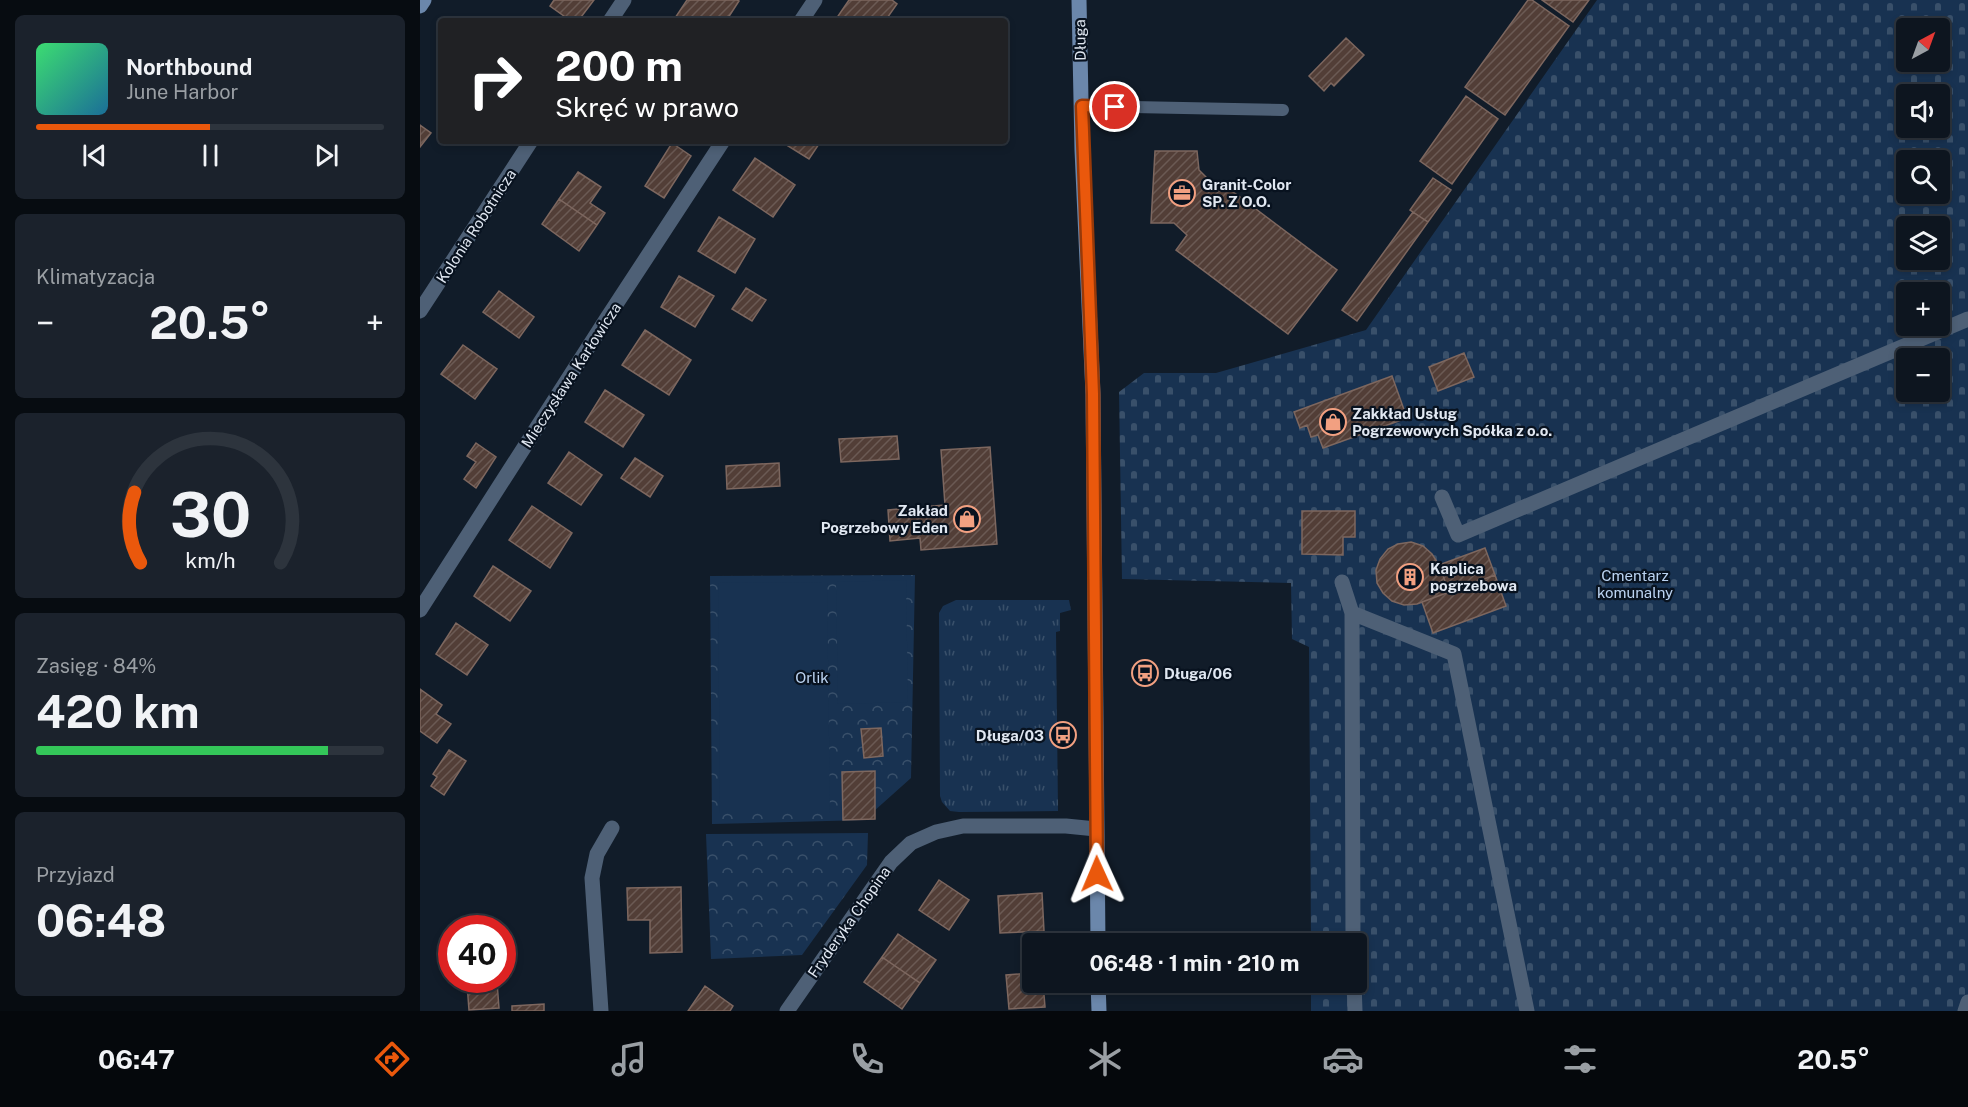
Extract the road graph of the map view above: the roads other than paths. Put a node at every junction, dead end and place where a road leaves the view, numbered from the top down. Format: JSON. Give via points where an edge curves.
{"nodes":[{"id":1,"x":424,"y":0,"type":"edge"},
{"id":2,"x":624,"y":0,"type":"edge"},
{"id":3,"x":815,"y":0,"type":"edge"},
{"id":4,"x":1079,"y":0,"type":"edge"},
{"id":5,"x":420,"y":6,"type":"edge"},
{"id":6,"x":612,"y":18,"type":"edge"},
{"id":7,"x":803,"y":18,"type":"edge"},
{"id":8,"x":1082,"y":106,"type":"junction"},
{"id":9,"x":1283,"y":110,"type":"dead end"},
{"id":10,"x":529,"y":144,"type":"edge"},
{"id":11,"x":721,"y":144,"type":"edge"},
{"id":12,"x":420,"y":311,"type":"edge"},
{"id":13,"x":1968,"y":319,"type":"edge"},
{"id":14,"x":1442,"y":497,"type":"dead end"},
{"id":15,"x":1341,"y":582,"type":"dead end"},
{"id":16,"x":420,"y":610,"type":"edge"},
{"id":17,"x":1352,"y":613,"type":"junction"},
{"id":18,"x":612,"y":828,"type":"dead end"},
{"id":19,"x":1096,"y":828,"type":"junction"},
{"id":20,"x":1098,"y":933,"type":"edge"},
{"id":21,"x":1353,"y":933,"type":"edge"},
{"id":22,"x":1098,"y":993,"type":"edge"},
{"id":23,"x":1354,"y":993,"type":"edge"},
{"id":24,"x":1968,"y":1002,"type":"edge"},
{"id":25,"x":601,"y":1011,"type":"edge"},
{"id":26,"x":787,"y":1011,"type":"edge"},
{"id":27,"x":1099,"y":1011,"type":"edge"},
{"id":28,"x":1354,"y":1011,"type":"edge"},
{"id":29,"x":1527,"y":1011,"type":"edge"},
{"id":30,"x":1965,"y":1011,"type":"edge"}],
"edges":[{"from":1,"to":5,"type":"street"},
{"from":2,"to":6,"type":"street"},
{"from":3,"to":7,"type":"street"},
{"from":4,"to":8,"type":"street","name":"Długa"},
{"from":8,"to":9,"type":"lane"},
{"from":8,"to":19,"type":"street","name":"Długa","via":[[1093,394]]},
{"from":10,"to":12,"type":"street","name":"Kolonia Robotnicza"},
{"from":11,"to":16,"type":"street","name":"Mieczysława Karłowicza"},
{"from":13,"to":14,"type":"street","via":[[1458,535]]},
{"from":15,"to":17,"type":"street"},
{"from":17,"to":21,"type":"street"},
{"from":17,"to":29,"type":"street","via":[[1454,654]]},
{"from":18,"to":25,"type":"street","via":[[597,854],[592,878]]},
{"from":19,"to":20,"type":"street","name":"Długa"},
{"from":19,"to":26,"type":"street","name":"Fryderyka Chopina","via":[[963,826],[911,843],[891,862]]},
{"from":22,"to":27,"type":"street"},
{"from":23,"to":28,"type":"street"},
{"from":24,"to":30,"type":"street"}]}
